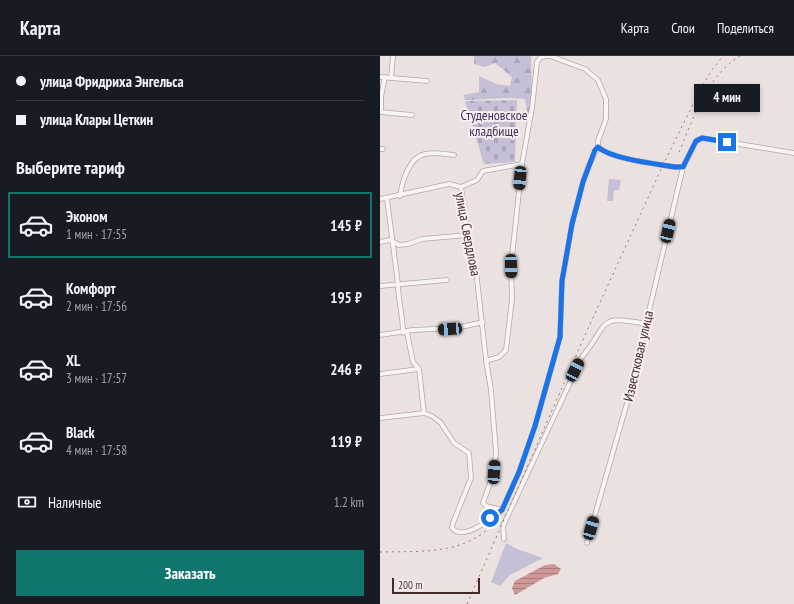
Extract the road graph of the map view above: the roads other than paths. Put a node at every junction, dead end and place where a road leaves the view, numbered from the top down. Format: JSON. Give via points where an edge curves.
{"nodes":[{"id":1,"x":393,"y":56,"type":"edge"},
{"id":2,"x":537,"y":56,"type":"edge"},
{"id":3,"x":549,"y":56,"type":"edge"},
{"id":4,"x":537,"y":62,"type":"junction"},
{"id":5,"x":382,"y":77,"type":"edge"},
{"id":6,"x":392,"y":78,"type":"junction"},
{"id":7,"x":427,"y":81,"type":"dead end"},
{"id":8,"x":380,"y":112,"type":"edge"},
{"id":9,"x":412,"y":115,"type":"dead end"},
{"id":10,"x":598,"y":147,"type":"junction"},
{"id":11,"x":794,"y":153,"type":"edge"},
{"id":12,"x":454,"y":155,"type":"dead end"},
{"id":13,"x":522,"y":164,"type":"junction"},
{"id":14,"x":683,"y":167,"type":"junction"},
{"id":15,"x":461,"y":187,"type":"junction"},
{"id":16,"x":400,"y":196,"type":"junction"},
{"id":17,"x":387,"y":199,"type":"junction"},
{"id":18,"x":380,"y":200,"type":"edge"},
{"id":19,"x":468,"y":235,"type":"junction"},
{"id":20,"x":380,"y":242,"type":"edge"},
{"id":21,"x":393,"y":242,"type":"junction"},
{"id":22,"x":446,"y":280,"type":"dead end"},
{"id":23,"x":398,"y":284,"type":"junction"},
{"id":24,"x":380,"y":286,"type":"edge"},
{"id":25,"x":483,"y":322,"type":"junction"},
{"id":26,"x":646,"y":324,"type":"junction"},
{"id":27,"x":405,"y":333,"type":"junction"},
{"id":28,"x":380,"y":335,"type":"edge"},
{"id":29,"x":486,"y":361,"type":"junction"},
{"id":30,"x":419,"y":369,"type":"junction"},
{"id":31,"x":380,"y":374,"type":"edge"},
{"id":32,"x":424,"y":413,"type":"junction"},
{"id":33,"x":380,"y":418,"type":"edge"},
{"id":34,"x":502,"y":510,"type":"junction"},
{"id":35,"x":504,"y":539,"type":"dead end"},
{"id":36,"x":587,"y":543,"type":"dead end"}],
"edges":[{"from":1,"to":6,"type":"street"},
{"from":2,"to":4,"type":"street"},
{"from":3,"to":4,"type":"street","via":[[541,57]]},
{"from":3,"to":10,"type":"street","via":[[576,65],[598,80],[607,106]]},
{"from":4,"to":13,"type":"street"},
{"from":5,"to":6,"type":"street"},
{"from":5,"to":8,"type":"street"},
{"from":6,"to":7,"type":"street"},
{"from":8,"to":9,"type":"street"},
{"from":10,"to":14,"type":"street","via":[[613,155],[638,161]]},
{"from":10,"to":34,"type":"street","via":[[588,166],[572,224],[562,281],[560,337],[535,426]]},
{"from":11,"to":14,"type":"street","name":"Известковая улица","via":[[702,138],[696,141]]},
{"from":12,"to":16,"type":"street","via":[[424,154],[416,159],[401,185]]},
{"from":13,"to":15,"type":"street","via":[[483,171],[477,180]]},
{"from":13,"to":29,"type":"street","via":[[511,266],[512,299],[506,350],[499,357]]},
{"from":14,"to":26,"type":"street","name":"Известковая улица"},
{"from":15,"to":16,"type":"street","name":"улица Свердлова","via":[[449,184]]},
{"from":15,"to":19,"type":"street","name":"улица Свердлова"},
{"from":16,"to":17,"type":"street","name":"улица Свердлова"},
{"from":17,"to":18,"type":"street","name":"улица Свердлова"},
{"from":17,"to":21,"type":"street"},
{"from":19,"to":21,"type":"street","via":[[422,239],[399,245]]},
{"from":19,"to":25,"type":"street","name":"улица Свердлова"},
{"from":20,"to":21,"type":"street"},
{"from":21,"to":23,"type":"street"},
{"from":22,"to":23,"type":"street"},
{"from":23,"to":24,"type":"street"},
{"from":23,"to":27,"type":"street"},
{"from":25,"to":27,"type":"street","via":[[457,328],[413,330]]},
{"from":25,"to":29,"type":"street","name":"улица Свердлова"},
{"from":26,"to":35,"type":"street","via":[[622,319],[604,323],[592,346],[582,357],[503,526]]},
{"from":26,"to":36,"type":"street","name":"Известковая улица","via":[[630,396]]},
{"from":27,"to":28,"type":"street"},
{"from":27,"to":30,"type":"street","via":[[413,362]]},
{"from":29,"to":34,"type":"street","name":"улица Свердлова","via":[[496,452],[494,472],[483,503]]},
{"from":30,"to":31,"type":"street"},
{"from":30,"to":32,"type":"street"},
{"from":32,"to":33,"type":"street"},
{"from":32,"to":34,"type":"street","via":[[438,420],[454,443],[469,453],[470,478],[452,528],[459,534],[477,528]]}]}
